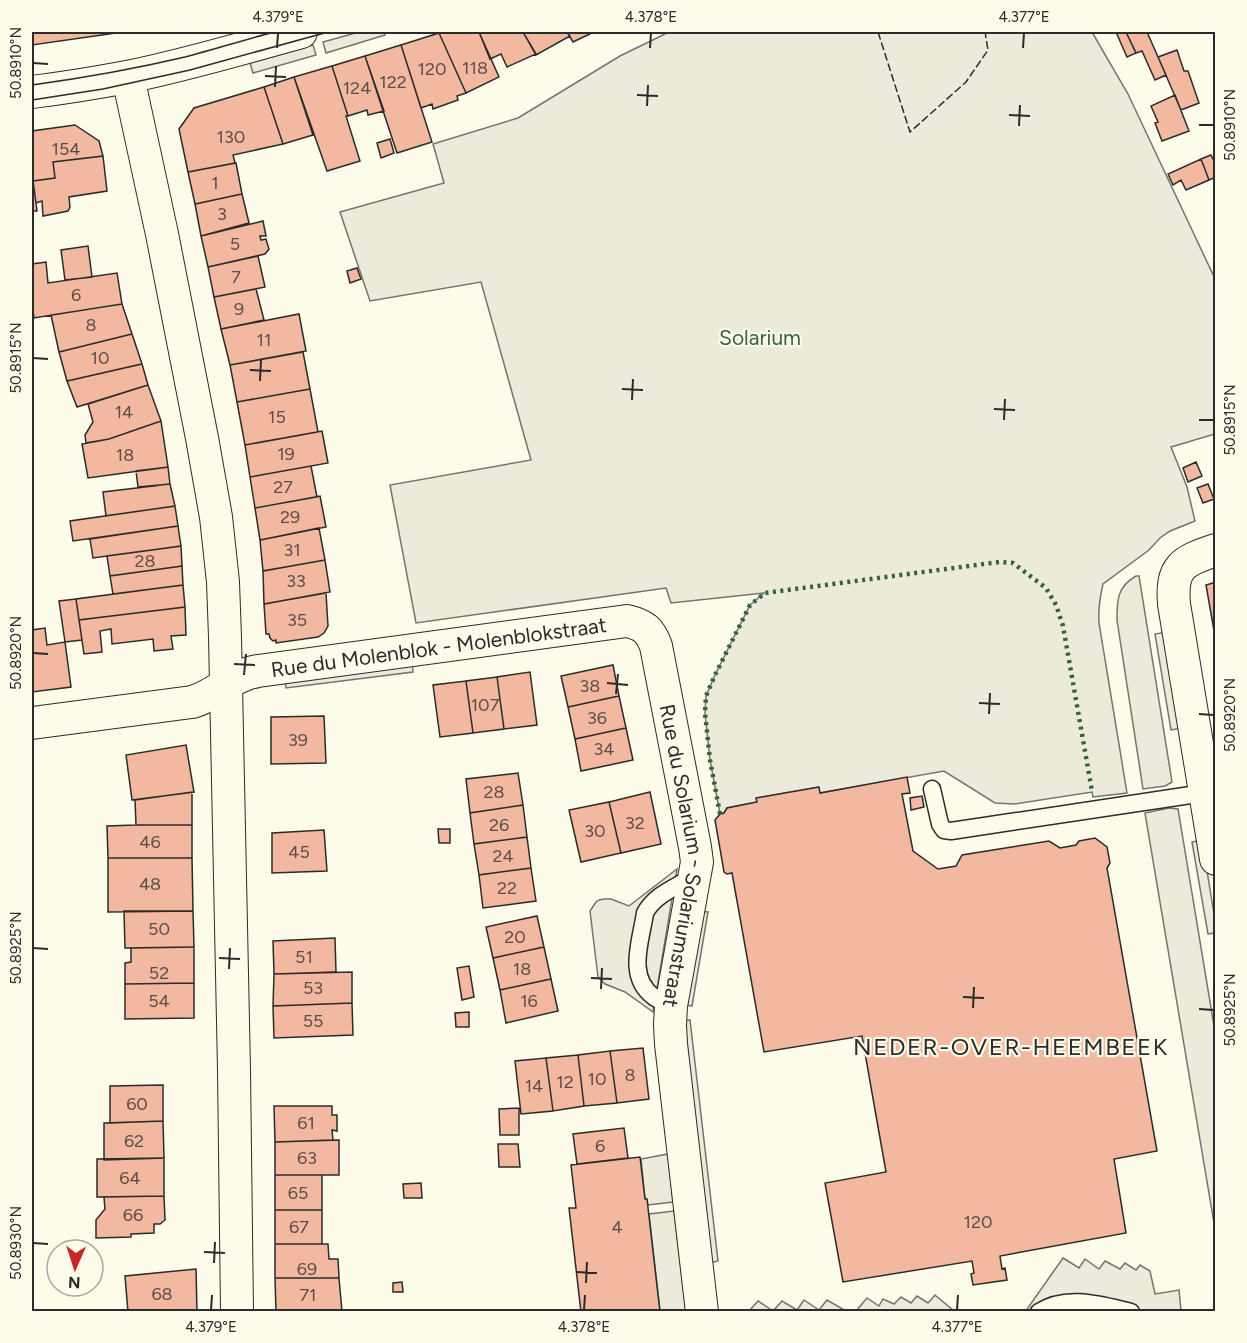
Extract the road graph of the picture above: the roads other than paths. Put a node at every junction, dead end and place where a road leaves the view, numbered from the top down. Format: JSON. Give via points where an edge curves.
{"nodes":[{"id":1,"x":301,"y":32,"type":"edge"},
{"id":2,"x":268,"y":36,"type":"edge"},
{"id":3,"x":128,"y":77,"type":"junction"},
{"id":4,"x":32,"y":92,"type":"edge"},
{"id":5,"x":1215,"y":550,"type":"edge"},
{"id":6,"x":637,"y":624,"type":"joint"},
{"id":7,"x":226,"y":685,"type":"junction"},
{"id":8,"x":32,"y":723,"type":"edge"},
{"id":9,"x":932,"y":789,"type":"dead end"},
{"id":10,"x":1204,"y":793,"type":"junction"},
{"id":11,"x":1215,"y":859,"type":"edge"},
{"id":12,"x":694,"y":876,"type":"junction"},
{"id":13,"x":671,"y":1006,"type":"junction"},
{"id":14,"x":237,"y":1311,"type":"edge"},
{"id":15,"x":702,"y":1311,"type":"edge"},
{"id":16,"x":1039,"y":1311,"type":"edge"},
{"id":17,"x":1131,"y":1311,"type":"edge"}],
"edges":[{"from":1,"to":2,"type":"street"},
{"from":2,"to":3,"type":"street","via":[[188,63]]},
{"from":3,"to":4,"type":"street"},
{"from":3,"to":7,"type":"street","via":[[216,517],[223,582]]},
{"from":5,"to":10,"type":"street","via":[[1180,567],[1173,587]]},
{"from":6,"to":7,"type":"street","name":"Rue du Molenblok - Molenblokstraat","via":[[627,621],[258,671]]},
{"from":6,"to":12,"type":"street","name":"Rue du Solarium - Solariumstraat","via":[[653,636],[656,646],[695,847]]},
{"from":7,"to":8,"type":"street","name":"Rue du Molenblok - Molenblokstraat","via":[[192,702]]},
{"from":7,"to":14,"type":"street"},
{"from":9,"to":10,"type":"lane","via":[[940,824],[951,831]]},
{"from":10,"to":11,"type":"street"},
{"from":12,"to":13,"type":"street","name":"Rue du Solarium - Solariumstraat"},
{"from":12,"to":13,"type":"lane","via":[[656,899],[645,913],[636,967],[645,989]]},
{"from":13,"to":15,"type":"street","name":"Rue du Solarium - Solariumstraat","via":[[670,1044]]},
{"from":16,"to":17,"type":"lane","via":[[1080,1302]]}]}
